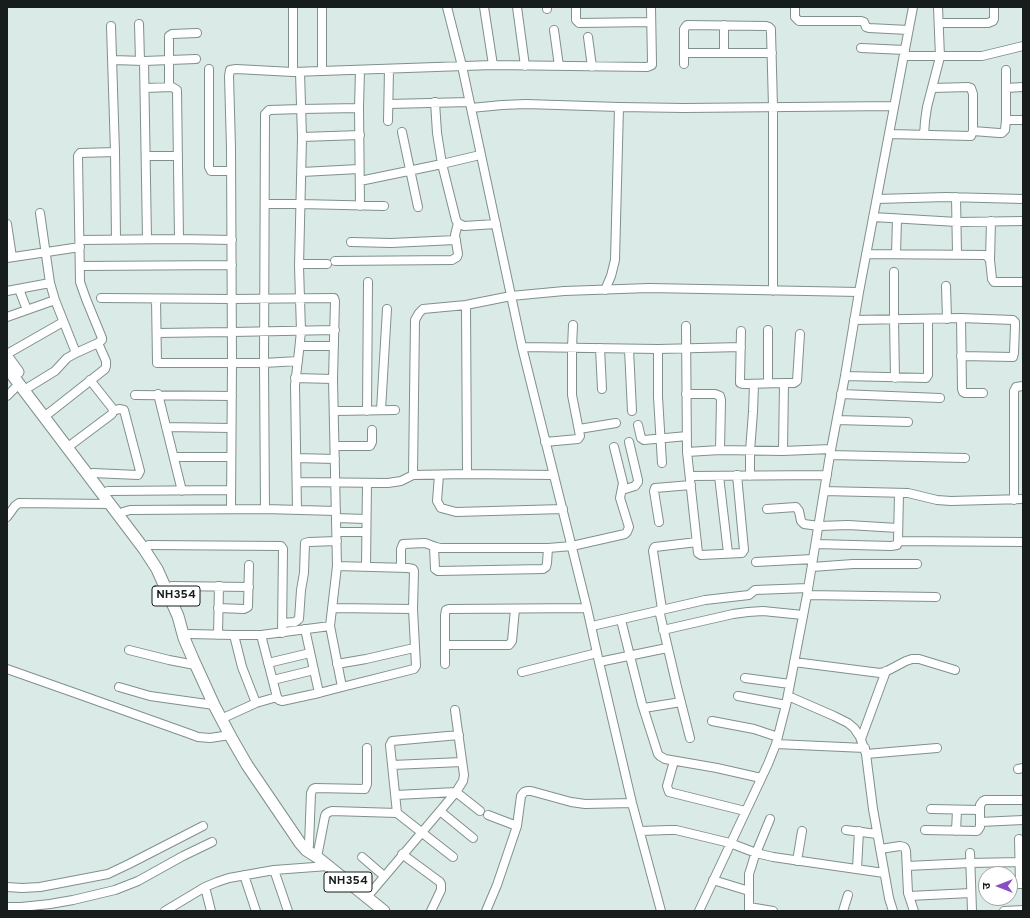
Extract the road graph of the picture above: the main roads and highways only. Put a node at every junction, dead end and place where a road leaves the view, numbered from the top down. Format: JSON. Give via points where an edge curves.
{"nodes":[{"id":1,"x":7,"y":357,"type":"edge"},
{"id":2,"x":7,"y":368,"type":"edge"},
{"id":3,"x":24,"y":385,"type":"junction"},
{"id":4,"x":46,"y":415,"type":"junction"},
{"id":5,"x":121,"y":514,"type":"junction"},
{"id":6,"x":224,"y":717,"type":"junction"},
{"id":7,"x":313,"y":852,"type":"junction"},
{"id":8,"x":384,"y":911,"type":"edge"}],
"edges":[{"from":1,"to":3,"type":"highway","number":"NH354"},
{"from":2,"to":3,"type":"highway","number":"NH354"},
{"from":3,"to":4,"type":"highway","number":"NH354"},
{"from":4,"to":5,"type":"highway","number":"NH354","via":[[110,504]]},
{"from":4,"to":5,"type":"highway","number":"NH354","via":[[108,491]]},
{"from":5,"to":6,"type":"highway","number":"NH354","via":[[157,569],[178,616],[195,665],[214,705]]},
{"from":5,"to":6,"type":"highway","number":"NH354","via":[[149,545],[162,566]]},
{"from":6,"to":7,"type":"highway","number":"NH354"},
{"from":6,"to":7,"type":"highway","number":"NH354","via":[[230,735],[247,764],[300,843],[306,850]]},
{"from":7,"to":8,"type":"highway","number":"NH354"}]}
